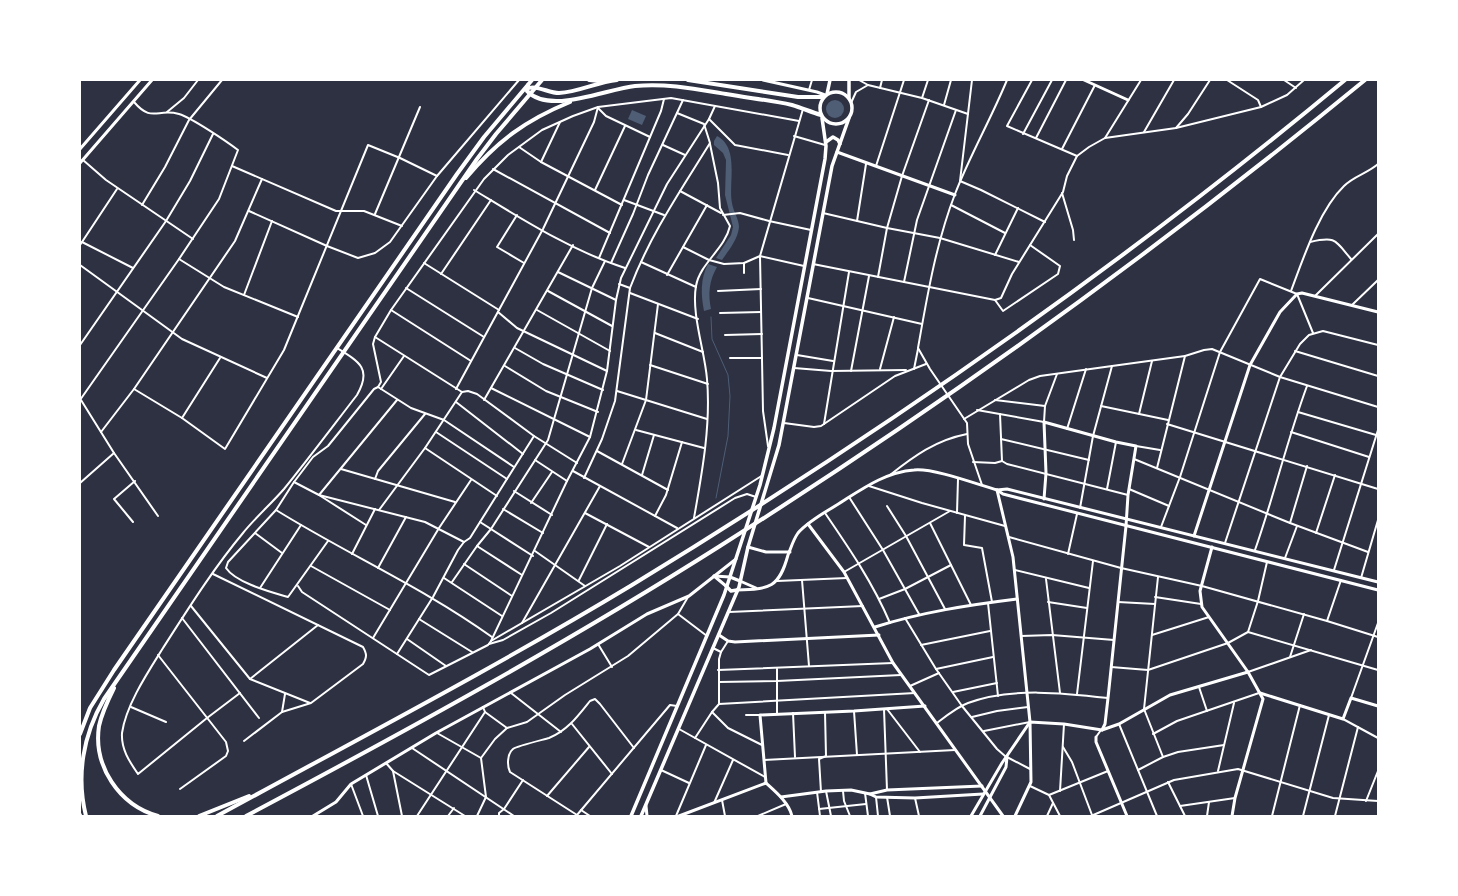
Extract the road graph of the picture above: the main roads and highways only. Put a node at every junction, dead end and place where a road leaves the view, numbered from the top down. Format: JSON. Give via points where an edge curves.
{"nodes":[{"id":1,"x":542,"y":80,"type":"edge"},
{"id":2,"x":589,"y":80,"type":"edge"},
{"id":3,"x":617,"y":80,"type":"edge"},
{"id":4,"x":688,"y":80,"type":"edge"},
{"id":5,"x":830,"y":80,"type":"edge"},
{"id":6,"x":849,"y":80,"type":"edge"},
{"id":7,"x":1345,"y":80,"type":"edge"},
{"id":8,"x":1365,"y":80,"type":"edge"},
{"id":9,"x":530,"y":81,"type":"edge"},
{"id":10,"x":605,"y":82,"type":"junction"},
{"id":11,"x":537,"y":87,"type":"junction"},
{"id":12,"x":526,"y":89,"type":"junction"},
{"id":13,"x":521,"y":91,"type":"junction"},
{"id":14,"x":530,"y":95,"type":"junction"},
{"id":15,"x":825,"y":96,"type":"junction"},
{"id":16,"x":573,"y":101,"type":"junction"},
{"id":17,"x":850,"y":101,"type":"junction"},
{"id":18,"x":821,"y":117,"type":"junction"},
{"id":19,"x":849,"y":118,"type":"junction"},
{"id":20,"x":826,"y":144,"type":"junction"},
{"id":21,"x":840,"y":145,"type":"junction"},
{"id":22,"x":448,"y":202,"type":"junction"},
{"id":23,"x":730,"y":577,"type":"junction"},
{"id":24,"x":740,"y":581,"type":"junction"},
{"id":25,"x":726,"y":586,"type":"junction"},
{"id":26,"x":738,"y":588,"type":"junction"},
{"id":27,"x":121,"y":674,"type":"junction"},
{"id":28,"x":80,"y":734,"type":"edge"},
{"id":29,"x":273,"y":785,"type":"junction"},
{"id":30,"x":86,"y":816,"type":"edge"},
{"id":31,"x":158,"y":816,"type":"edge"},
{"id":32,"x":199,"y":816,"type":"edge"},
{"id":33,"x":217,"y":816,"type":"edge"},
{"id":34,"x":247,"y":816,"type":"edge"},
{"id":35,"x":631,"y":816,"type":"edge"},
{"id":36,"x":641,"y":816,"type":"edge"}],
"edges":[{"from":1,"to":11,"type":"highway"},
{"from":2,"to":10,"type":"highway"},
{"from":3,"to":10,"type":"highway"},
{"from":4,"to":15,"type":"highway","via":[[798,97]]},
{"from":5,"to":15,"type":"highway"},
{"from":6,"to":17,"type":"highway"},
{"from":7,"to":29,"type":"highway","via":[[1230,173],[1052,306],[892,418],[630,586],[481,673]]},
{"from":8,"to":34,"type":"highway","via":[[1224,193],[1066,312],[908,424],[719,547],[487,684]]},
{"from":9,"to":12,"type":"highway"},
{"from":9,"to":13,"type":"highway"},
{"from":10,"to":11,"type":"highway","via":[[561,93]]},
{"from":11,"to":12,"type":"highway"},
{"from":11,"to":14,"type":"highway"},
{"from":12,"to":13,"type":"highway"},
{"from":12,"to":14,"type":"highway"},
{"from":13,"to":28,"type":"highway","via":[[480,142],[114,670],[90,708]]},
{"from":14,"to":16,"type":"highway","via":[[547,100]]},
{"from":14,"to":22,"type":"highway","via":[[496,134]]},
{"from":15,"to":17,"type":"highway","via":[[840,92]]},
{"from":15,"to":18,"type":"highway","via":[[819,107]]},
{"from":16,"to":18,"type":"highway","via":[[623,88],[673,86],[790,105]]},
{"from":16,"to":22,"type":"highway","via":[[542,114],[507,136],[477,165]]},
{"from":17,"to":19,"type":"highway","via":[[852,110]]},
{"from":18,"to":19,"type":"highway","via":[[836,125]]},
{"from":18,"to":20,"type":"highway"},
{"from":19,"to":21,"type":"highway"},
{"from":20,"to":21,"type":"highway","via":[[833,137]]},
{"from":20,"to":23,"type":"highway","via":[[824,167],[769,449]]},
{"from":21,"to":24,"type":"highway","via":[[832,166],[779,445]]},
{"from":22,"to":27,"type":"highway"},
{"from":23,"to":24,"type":"highway"},
{"from":23,"to":25,"type":"highway"},
{"from":24,"to":26,"type":"highway"},
{"from":25,"to":26,"type":"highway","via":[[731,591]]},
{"from":25,"to":35,"type":"highway"},
{"from":26,"to":36,"type":"highway"},
{"from":27,"to":30,"type":"highway","via":[[96,714],[84,749],[81,780]]},
{"from":27,"to":31,"type":"highway","via":[[101,720],[98,743],[102,763],[112,783],[123,796],[140,809]]},
{"from":29,"to":32,"type":"highway"},
{"from":29,"to":33,"type":"highway"}]}
